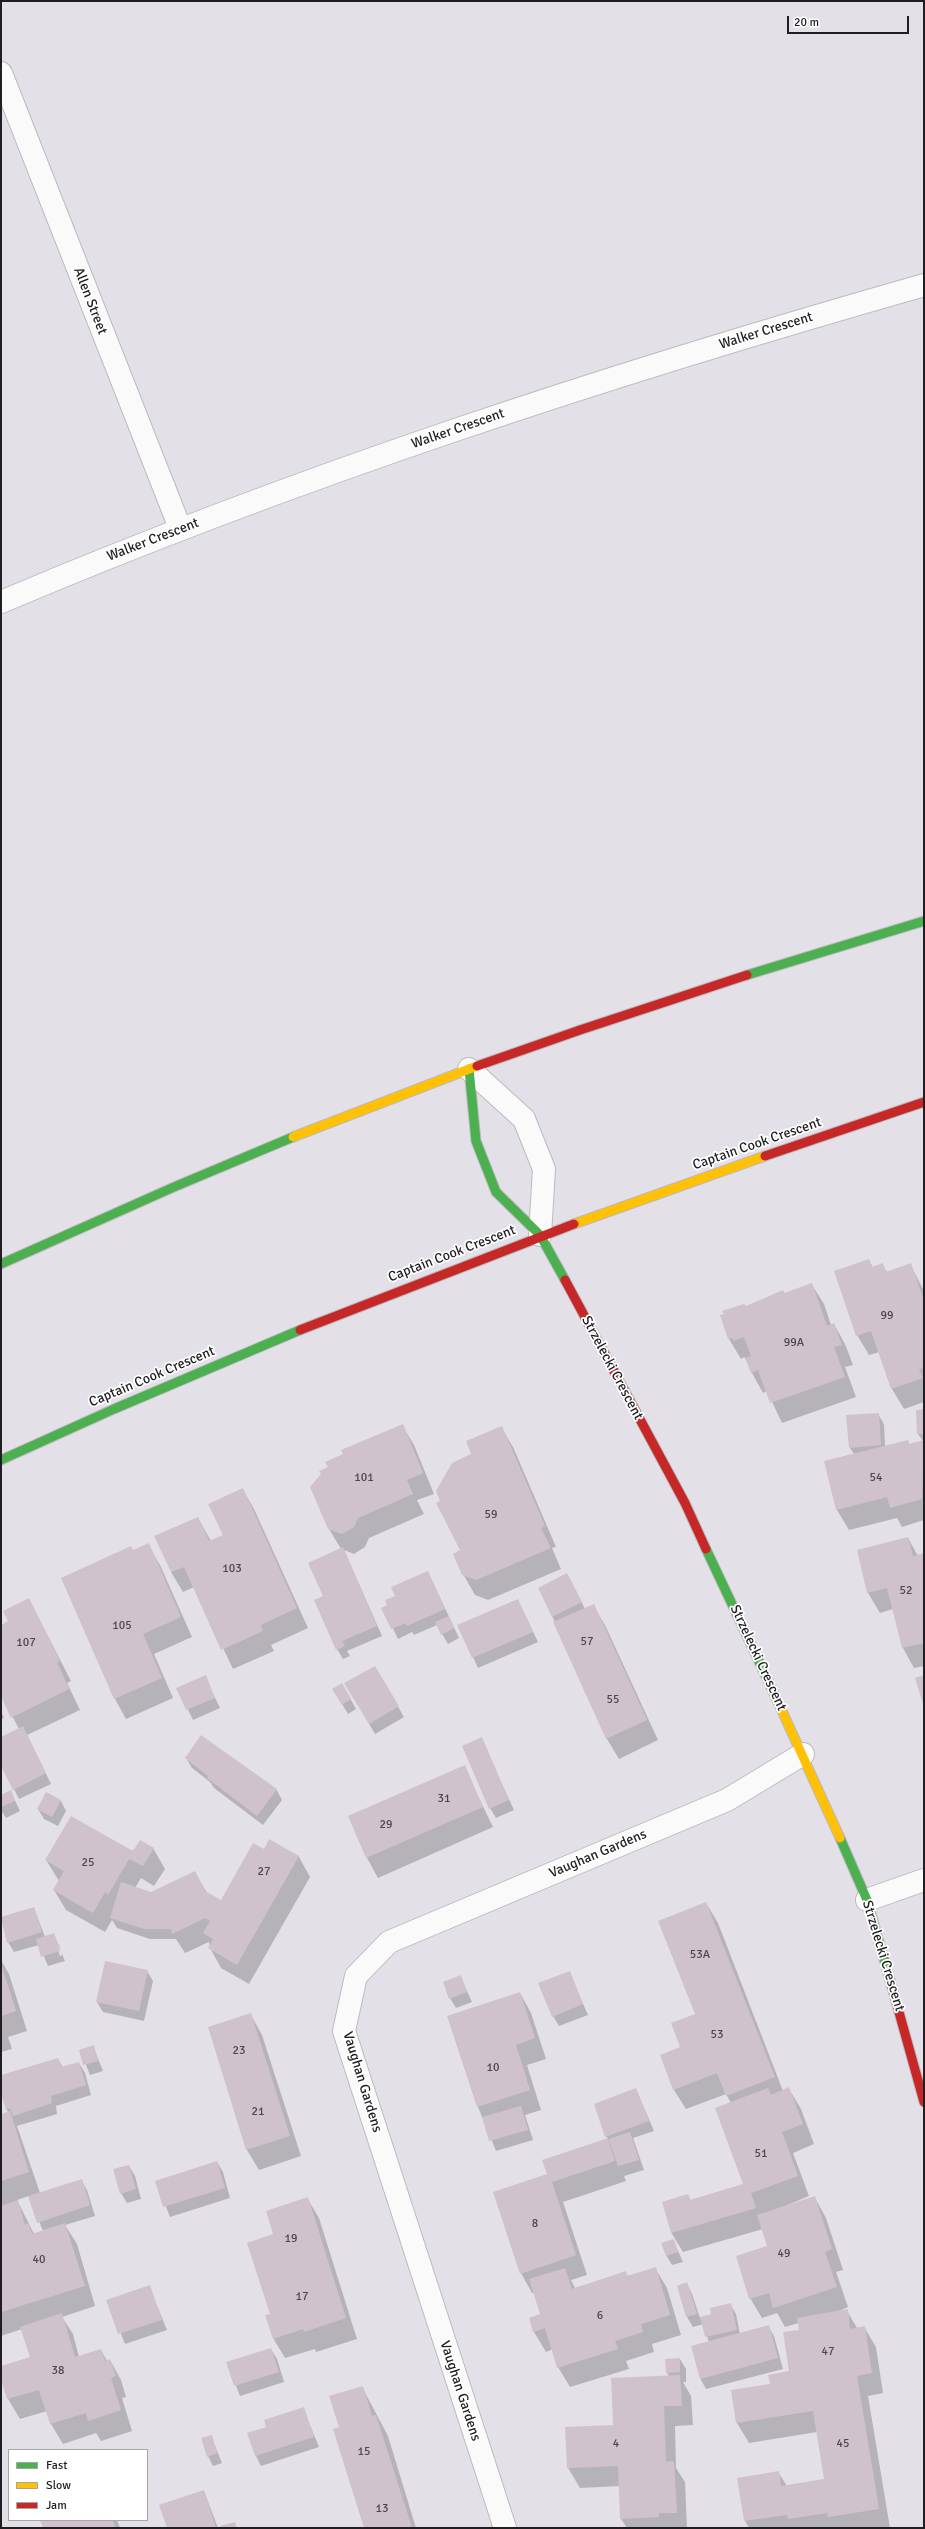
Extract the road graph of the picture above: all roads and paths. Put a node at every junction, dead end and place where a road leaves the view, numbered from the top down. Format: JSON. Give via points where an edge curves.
{"nodes":[{"id":1,"x":1,"y":73,"type":"edge"},
{"id":2,"x":924,"y":285,"type":"edge"},
{"id":3,"x":180,"y":528,"type":"junction"},
{"id":4,"x":1,"y":602,"type":"edge"},
{"id":5,"x":924,"y":921,"type":"edge"},
{"id":6,"x":468,"y":1069,"type":"junction"},
{"id":7,"x":924,"y":1102,"type":"edge"},
{"id":8,"x":540,"y":1235,"type":"junction"},
{"id":9,"x":1,"y":1264,"type":"edge"},
{"id":10,"x":1,"y":1460,"type":"edge"},
{"id":11,"x":803,"y":1754,"type":"junction"},
{"id":12,"x":924,"y":1880,"type":"edge"},
{"id":13,"x":867,"y":1900,"type":"junction"},
{"id":14,"x":924,"y":2102,"type":"edge"},
{"id":15,"x":505,"y":2528,"type":"edge"}],
"edges":[{"from":1,"to":3,"type":"street","name":"Allen Street"},
{"from":2,"to":3,"type":"street","name":"Walker Crescent","via":[[600,381],[361,462]]},
{"from":3,"to":4,"type":"street","name":"Walker Crescent"},
{"from":5,"to":6,"type":"main road","via":[[734,978]]},
{"from":6,"to":8,"type":"main road","name":"Strzelecki Crescent","via":[[476,1141],[496,1192]]},
{"from":6,"to":8,"type":"street","via":[[524,1119],[544,1169]]},
{"from":6,"to":9,"type":"main road","via":[[352,1114],[96,1221]]},
{"from":7,"to":8,"type":"main road","name":"Captain Cook Crescent"},
{"from":8,"to":10,"type":"main road","name":"Captain Cook Crescent","via":[[170,1383]]},
{"from":8,"to":11,"type":"main road","name":"Strzelecki Crescent","via":[[685,1503]]},
{"from":11,"to":13,"type":"main road","name":"Strzelecki Crescent"},
{"from":11,"to":15,"type":"street","name":"Vaughan Gardens","via":[[727,1800],[389,1942],[356,1976],[344,2031]]},
{"from":12,"to":13,"type":"street"},
{"from":13,"to":14,"type":"main road","name":"Strzelecki Crescent"}]}
